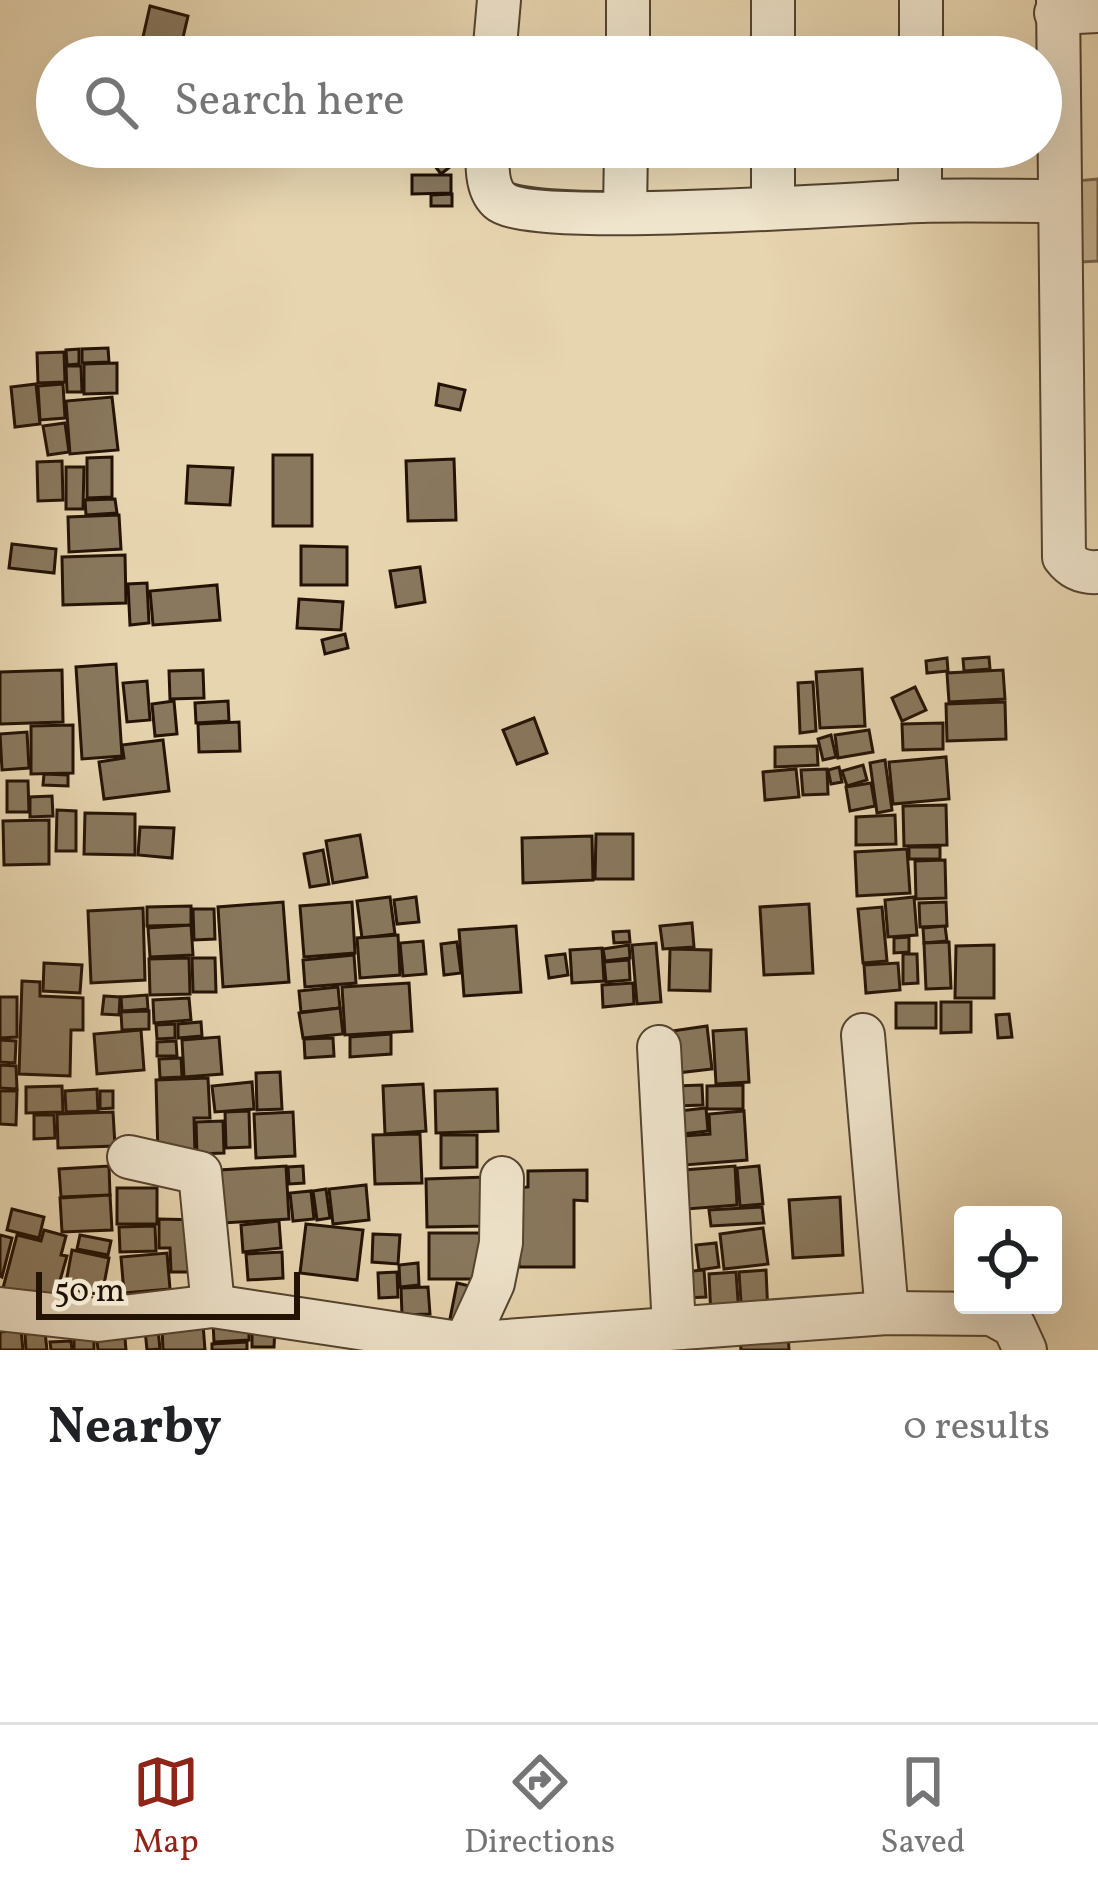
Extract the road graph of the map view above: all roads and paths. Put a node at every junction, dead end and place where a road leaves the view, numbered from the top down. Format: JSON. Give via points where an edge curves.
{"nodes":[{"id":1,"x":499,"y":0,"type":"edge"},
{"id":2,"x":628,"y":0,"type":"edge"},
{"id":3,"x":772,"y":0,"type":"edge"},
{"id":4,"x":921,"y":0,"type":"edge"},
{"id":5,"x":1057,"y":7,"type":"edge"},
{"id":6,"x":1098,"y":11,"type":"edge"},
{"id":7,"x":496,"y":36,"type":"edge"},
{"id":8,"x":628,"y":36,"type":"edge"},
{"id":9,"x":773,"y":36,"type":"edge"},
{"id":10,"x":921,"y":36,"type":"edge"},
{"id":11,"x":1062,"y":42,"type":"edge"},
{"id":12,"x":1078,"y":152,"type":"edge"},
{"id":13,"x":488,"y":168,"type":"edge"},
{"id":14,"x":626,"y":168,"type":"edge"},
{"id":15,"x":773,"y":168,"type":"edge"},
{"id":16,"x":920,"y":168,"type":"edge"},
{"id":17,"x":1058,"y":201,"type":"junction"},
{"id":18,"x":920,"y":202,"type":"junction"},
{"id":19,"x":773,"y":208,"type":"junction"},
{"id":20,"x":626,"y":213,"type":"junction"},
{"id":21,"x":1079,"y":289,"type":"edge"},
{"id":22,"x":1080,"y":426,"type":"edge"},
{"id":23,"x":1098,"y":572,"type":"edge"},
{"id":24,"x":863,"y":1035,"type":"dead end"},
{"id":25,"x":659,"y":1047,"type":"dead end"},
{"id":26,"x":129,"y":1157,"type":"dead end"},
{"id":27,"x":502,"y":1178,"type":"dead end"},
{"id":28,"x":213,"y":1306,"type":"junction"},
{"id":29,"x":0,"y":1309,"type":"edge"},
{"id":30,"x":887,"y":1313,"type":"junction"},
{"id":31,"x":674,"y":1327,"type":"junction"},
{"id":32,"x":465,"y":1344,"type":"junction"},
{"id":33,"x":1025,"y":1350,"type":"edge"}],
"edges":[{"from":1,"to":7,"type":"street"},
{"from":2,"to":8,"type":"street"},
{"from":3,"to":9,"type":"street"},
{"from":4,"to":10,"type":"street"},
{"from":5,"to":6,"type":"street"},
{"from":11,"to":12,"type":"street"},
{"from":12,"to":17,"type":"street"},
{"from":13,"to":20,"type":"street","via":[[500,201],[518,209]]},
{"from":14,"to":20,"type":"street"},
{"from":15,"to":19,"type":"street"},
{"from":16,"to":18,"type":"street"},
{"from":17,"to":18,"type":"street"},
{"from":17,"to":21,"type":"street"},
{"from":18,"to":19,"type":"street"},
{"from":19,"to":20,"type":"street"},
{"from":21,"to":22,"type":"street"},
{"from":22,"to":23,"type":"street","via":[[1064,557]]},
{"from":24,"to":30,"type":"street"},
{"from":25,"to":31,"type":"street"},
{"from":26,"to":28,"type":"street","via":[[200,1173]]},
{"from":27,"to":32,"type":"street","via":[[493,1283]]},
{"from":28,"to":29,"type":"street","via":[[98,1321]]},
{"from":28,"to":32,"type":"street"},
{"from":30,"to":31,"type":"street"},
{"from":30,"to":33,"type":"street","via":[[992,1315],[1014,1326]]},
{"from":31,"to":32,"type":"street"}]}
